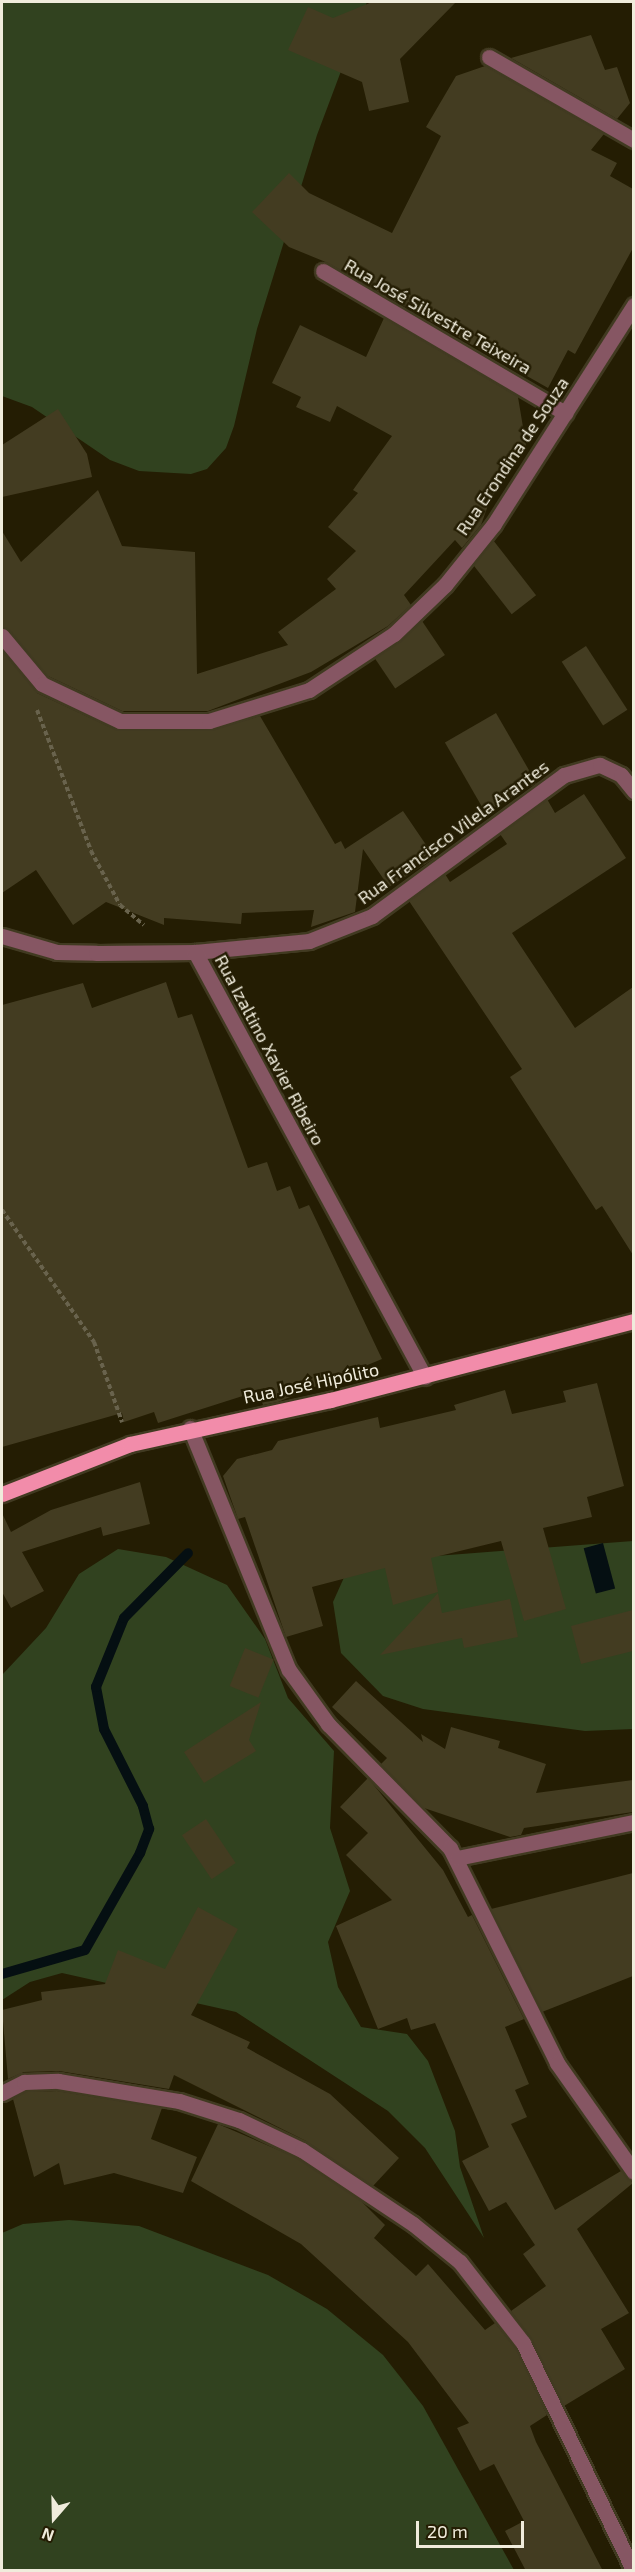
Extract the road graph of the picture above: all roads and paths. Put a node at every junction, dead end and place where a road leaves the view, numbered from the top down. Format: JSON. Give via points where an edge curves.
{"nodes":[{"id":1,"x":489,"y":57,"type":"dead end"},
{"id":2,"x":633,"y":140,"type":"edge"},
{"id":3,"x":323,"y":271,"type":"dead end"},
{"id":4,"x":633,"y":305,"type":"edge"},
{"id":5,"x":565,"y":413,"type":"junction"},
{"id":6,"x":2,"y":636,"type":"edge"},
{"id":7,"x":22,"y":666,"type":"junction"},
{"id":8,"x":633,"y":791,"type":"edge"},
{"id":9,"x":148,"y":927,"type":"dead end"},
{"id":10,"x":2,"y":936,"type":"edge"},
{"id":11,"x":195,"y":952,"type":"junction"},
{"id":12,"x":2,"y":1210,"type":"edge"},
{"id":13,"x":633,"y":1321,"type":"edge"},
{"id":14,"x":425,"y":1377,"type":"junction"},
{"id":15,"x":190,"y":1428,"type":"junction"},
{"id":16,"x":130,"y":1444,"type":"junction"},
{"id":17,"x":2,"y":1494,"type":"edge"},
{"id":18,"x":633,"y":1822,"type":"edge"},
{"id":19,"x":457,"y":1858,"type":"junction"},
{"id":20,"x":2,"y":2092,"type":"edge"},
{"id":21,"x":633,"y":2172,"type":"edge"},
{"id":22,"x":633,"y":2571,"type":"edge"}],
"edges":[{"from":1,"to":2,"type":"street","via":[[561,102]]},
{"from":3,"to":5,"type":"street","name":"Rua José Silvestre Teixeira"},
{"from":4,"to":5,"type":"street","name":"Rua Erondina de Souza"},
{"from":5,"to":7,"type":"street","name":"Rua Erondina de Souza","via":[[494,524],[445,585],[384,641],[309,690],[250,713],[146,724],[120,721],[65,700]]},
{"from":6,"to":7,"type":"street"},
{"from":7,"to":9,"type":"path","via":[[91,851],[120,905]]},
{"from":8,"to":11,"type":"street","name":"Rua Francisco Vilela Arantes","via":[[612,770],[588,765],[564,775],[372,916],[339,932],[309,941]]},
{"from":10,"to":11,"type":"street","name":"Rua Francisco Vilela Arantes","via":[[57,952]]},
{"from":11,"to":14,"type":"street","name":"Rua Izaltino Xavier Ribeiro"},
{"from":12,"to":16,"type":"path","via":[[94,1342]]},
{"from":13,"to":14,"type":"main road","name":"Rua José Hipólito"},
{"from":14,"to":15,"type":"main road","name":"Rua José Hipólito"},
{"from":15,"to":16,"type":"main road","name":"Rua José Hipólito"},
{"from":15,"to":19,"type":"street","via":[[289,1670],[328,1724],[429,1822]]},
{"from":16,"to":17,"type":"main road","name":"Rua José Hipólito"},
{"from":18,"to":19,"type":"street"},
{"from":19,"to":21,"type":"street","via":[[536,2026],[580,2101]]},
{"from":20,"to":22,"type":"street","via":[[24,2082],[114,2089],[239,2120],[356,2181],[413,2224],[460,2262],[523,2343]]}]}
